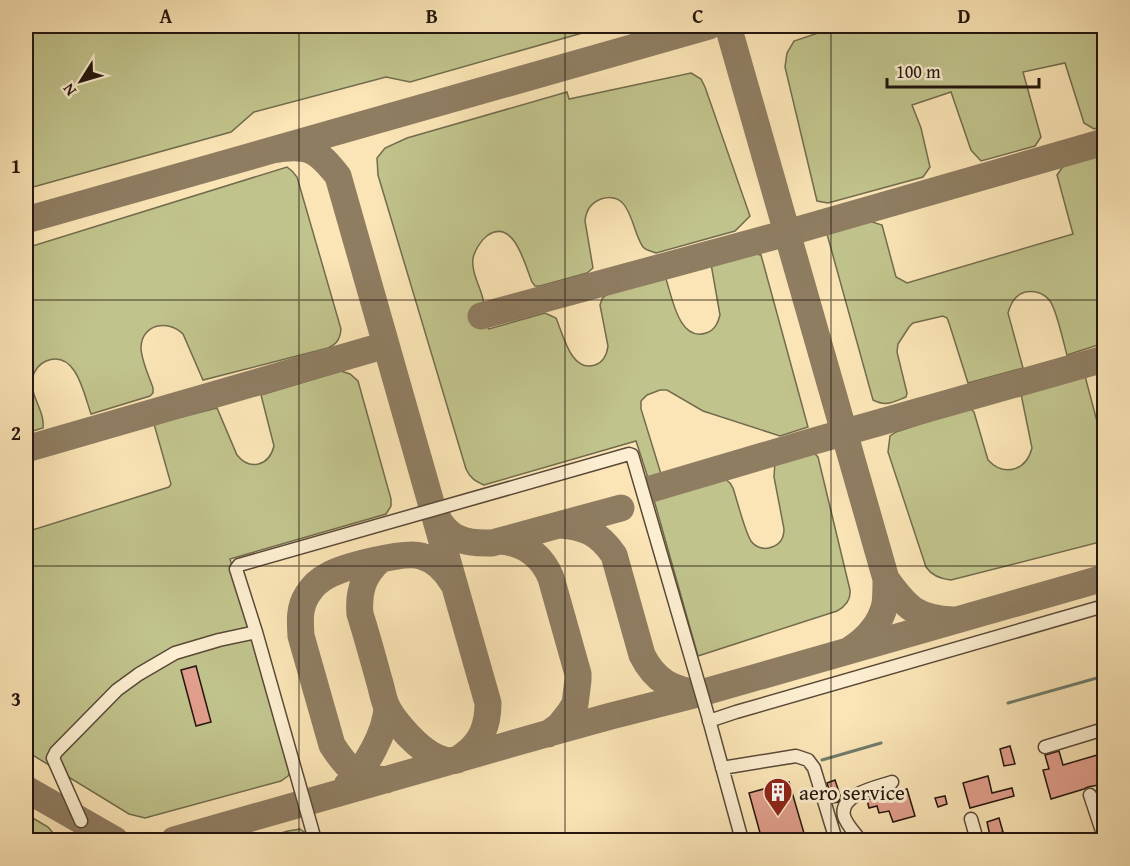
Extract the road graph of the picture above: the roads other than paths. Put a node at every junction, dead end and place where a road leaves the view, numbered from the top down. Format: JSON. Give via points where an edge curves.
{"nodes":[{"id":1,"x":1104,"y":606,"type":"edge"},
{"id":2,"x":256,"y":632,"type":"junction"},
{"id":3,"x":710,"y":722,"type":"junction"},
{"id":4,"x":1104,"y":729,"type":"edge"},
{"id":5,"x":1045,"y":747,"type":"dead end"},
{"id":6,"x":722,"y":768,"type":"junction"},
{"id":7,"x":892,"y":782,"type":"dead end"},
{"id":8,"x":1090,"y":795,"type":"dead end"},
{"id":9,"x":971,"y":819,"type":"dead end"},
{"id":10,"x":81,"y":821,"type":"dead end"},
{"id":11,"x":1104,"y":837,"type":"edge"},
{"id":12,"x":315,"y":840,"type":"edge"},
{"id":13,"x":742,"y":840,"type":"edge"},
{"id":14,"x":836,"y":840,"type":"edge"},
{"id":15,"x":860,"y":840,"type":"edge"},
{"id":16,"x":977,"y":840,"type":"edge"}],
"edges":[{"from":1,"to":3,"type":"lane"},
{"from":2,"to":3,"type":"lane","via":[[236,570],[239,565],[629,454]]},
{"from":2,"to":10,"type":"lane","via":[[175,653],[139,674],[117,690],[56,752],[53,758]]},
{"from":2,"to":12,"type":"lane"},
{"from":3,"to":6,"type":"lane"},
{"from":4,"to":5,"type":"lane"},
{"from":6,"to":13,"type":"lane"},
{"from":6,"to":14,"type":"lane","via":[[796,756],[808,760],[814,768]]},
{"from":7,"to":15,"type":"lane","via":[[852,797],[845,807],[844,815]]},
{"from":8,"to":11,"type":"lane"},
{"from":9,"to":16,"type":"lane"}]}
